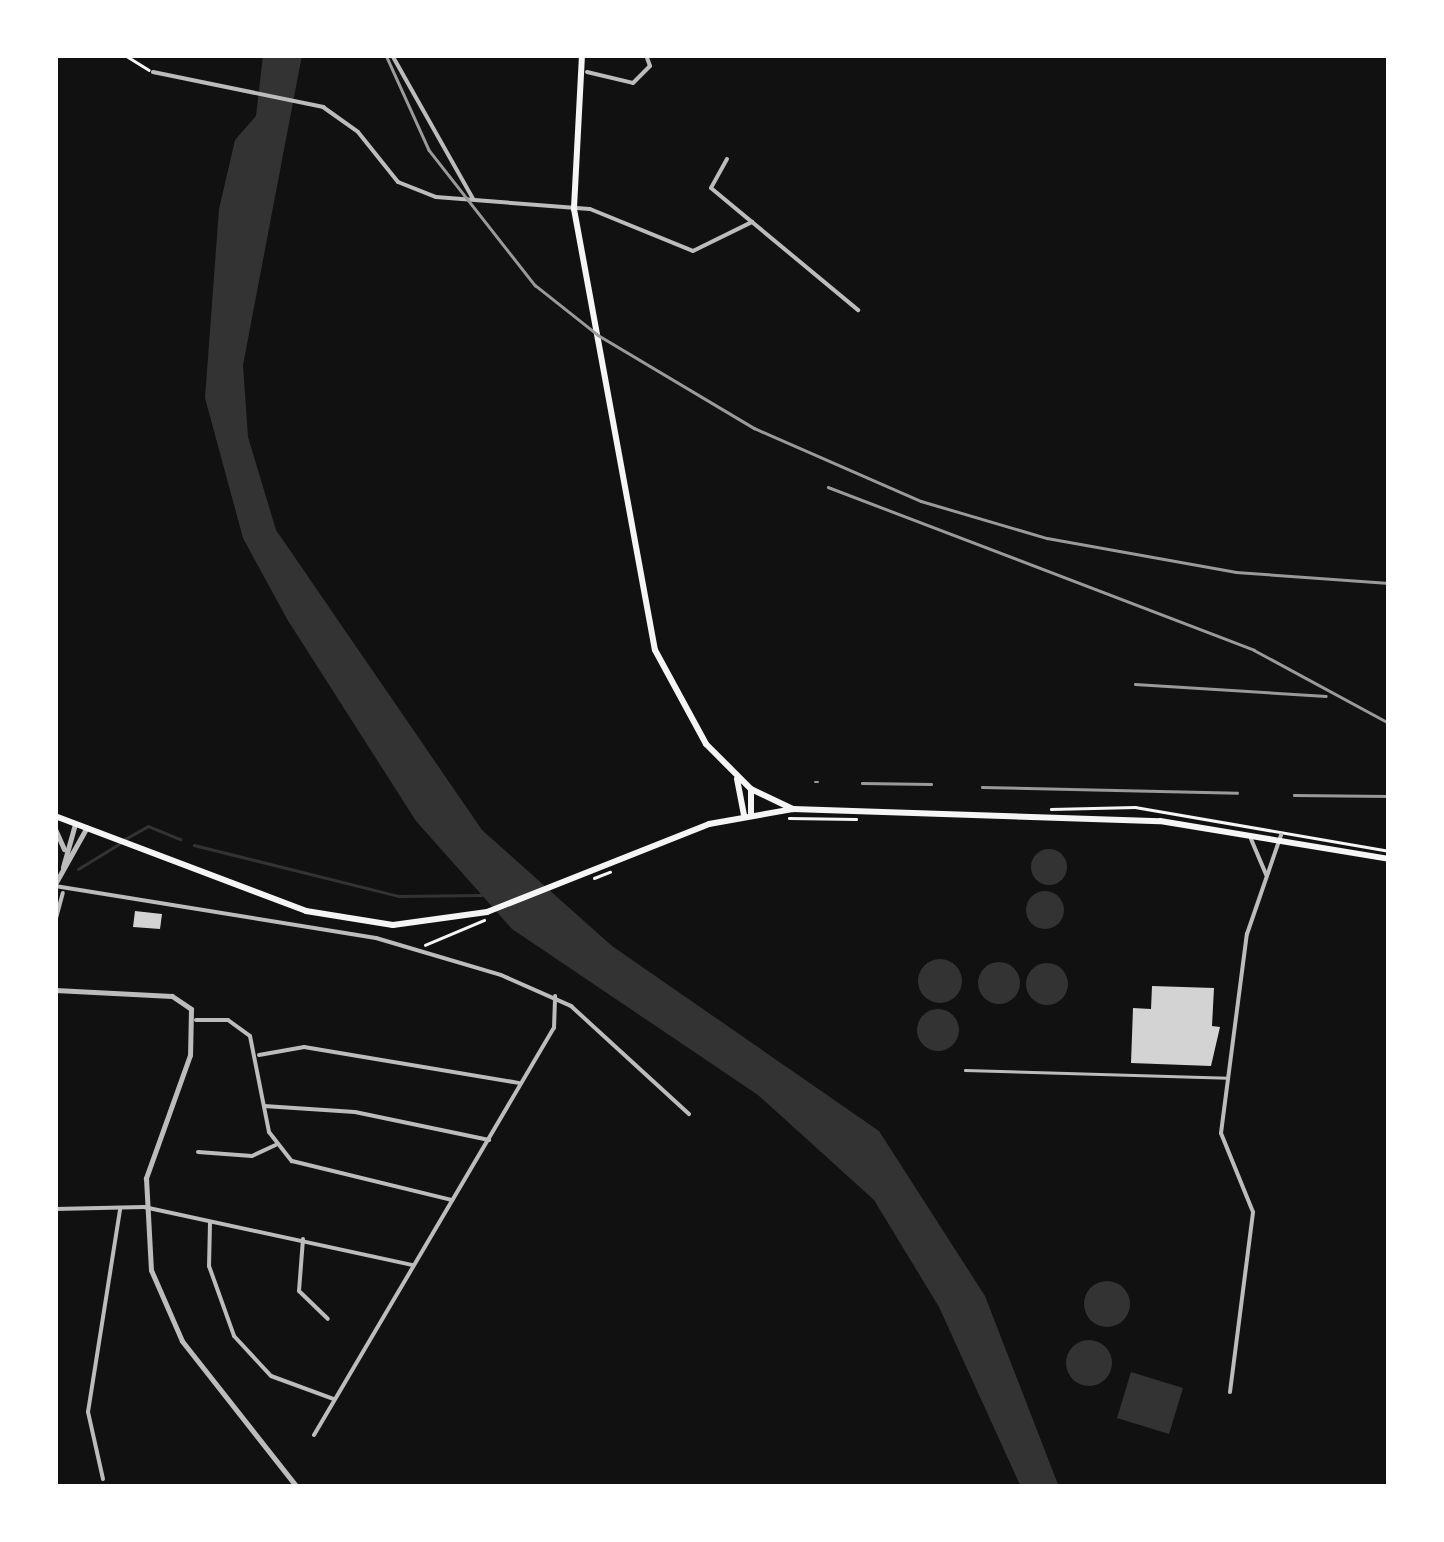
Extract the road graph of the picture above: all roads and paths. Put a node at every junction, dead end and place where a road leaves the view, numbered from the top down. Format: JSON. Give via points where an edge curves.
{"nodes":[{"id":1,"x":125,"y":55,"type":"edge"},
{"id":2,"x":392,"y":55,"type":"edge"},
{"id":3,"x":583,"y":55,"type":"edge"},
{"id":4,"x":646,"y":55,"type":"edge"},
{"id":5,"x":153,"y":72,"type":"joint"},
{"id":6,"x":587,"y":72,"type":"junction"},
{"id":7,"x":727,"y":160,"type":"dead end"},
{"id":8,"x":473,"y":199,"type":"junction"},
{"id":9,"x":574,"y":208,"type":"junction"},
{"id":10,"x":752,"y":222,"type":"junction"},
{"id":11,"x":858,"y":310,"type":"dead end"},
{"id":12,"x":736,"y":777,"type":"junction"},
{"id":13,"x":750,"y":788,"type":"junction"},
{"id":14,"x":792,"y":808,"type":"junction"},
{"id":15,"x":748,"y":814,"type":"junction"},
{"id":16,"x":55,"y":816,"type":"edge"},
{"id":17,"x":778,"y":819,"type":"dead end"},
{"id":18,"x":874,"y":820,"type":"dead end"},
{"id":19,"x":76,"y":823,"type":"junction"},
{"id":20,"x":1268,"y":824,"type":"dead end"},
{"id":21,"x":87,"y":827,"type":"junction"},
{"id":22,"x":55,"y":829,"type":"edge"},
{"id":23,"x":1240,"y":829,"type":"junction"},
{"id":24,"x":1282,"y":835,"type":"junction"},
{"id":25,"x":1389,"y":850,"type":"edge"},
{"id":26,"x":65,"y":852,"type":"junction"},
{"id":27,"x":1389,"y":859,"type":"edge"},
{"id":28,"x":63,"y":870,"type":"junction"},
{"id":29,"x":1266,"y":875,"type":"junction"},
{"id":30,"x":55,"y":885,"type":"edge"},
{"id":31,"x":63,"y":893,"type":"junction"},
{"id":32,"x":488,"y":916,"type":"junction"},
{"id":33,"x":55,"y":922,"type":"edge"},
{"id":34,"x":422,"y":951,"type":"junction"},
{"id":35,"x":55,"y":990,"type":"edge"},
{"id":36,"x":555,"y":996,"type":"junction"},
{"id":37,"x":196,"y":1020,"type":"junction"},
{"id":38,"x":260,"y":1055,"type":"junction"},
{"id":39,"x":965,"y":1070,"type":"dead end"},
{"id":40,"x":1227,"y":1078,"type":"junction"},
{"id":41,"x":522,"y":1084,"type":"junction"},
{"id":42,"x":264,"y":1106,"type":"junction"},
{"id":43,"x":689,"y":1114,"type":"dead end"},
{"id":44,"x":489,"y":1140,"type":"junction"},
{"id":45,"x":276,"y":1145,"type":"junction"},
{"id":46,"x":198,"y":1152,"type":"dead end"},
{"id":47,"x":452,"y":1200,"type":"junction"},
{"id":48,"x":144,"y":1207,"type":"junction"},
{"id":49,"x":55,"y":1209,"type":"edge"},
{"id":50,"x":120,"y":1209,"type":"junction"},
{"id":51,"x":210,"y":1222,"type":"junction"},
{"id":52,"x":303,"y":1239,"type":"junction"},
{"id":53,"x":413,"y":1266,"type":"junction"},
{"id":54,"x":328,"y":1319,"type":"dead end"},
{"id":55,"x":1230,"y":1392,"type":"dead end"},
{"id":56,"x":334,"y":1400,"type":"junction"},
{"id":57,"x":314,"y":1435,"type":"dead end"},
{"id":58,"x":103,"y":1479,"type":"dead end"},
{"id":59,"x":297,"y":1487,"type":"edge"}],
"edges":[{"from":1,"to":5,"type":"path"},
{"from":2,"to":8,"type":"street"},
{"from":3,"to":6,"type":"main road"},
{"from":4,"to":6,"type":"street","via":[[650,66],[633,83]]},
{"from":5,"to":8,"type":"street","via":[[303,100],[348,122],[410,189]]},
{"from":6,"to":9,"type":"main road"},
{"from":7,"to":10,"type":"street","via":[[711,188]]},
{"from":8,"to":9,"type":"street"},
{"from":9,"to":10,"type":"street","via":[[630,220],[692,251]]},
{"from":9,"to":12,"type":"main road","via":[[655,650],[689,723]]},
{"from":10,"to":11,"type":"street"},
{"from":12,"to":13,"type":"main road"},
{"from":12,"to":15,"type":"main road"},
{"from":13,"to":14,"type":"main road"},
{"from":13,"to":15,"type":"main road"},
{"from":14,"to":15,"type":"main road"},
{"from":14,"to":23,"type":"main road"},
{"from":15,"to":32,"type":"main road"},
{"from":16,"to":19,"type":"main road"},
{"from":17,"to":18,"type":"path"},
{"from":19,"to":21,"type":"main road"},
{"from":19,"to":26,"type":"street"},
{"from":20,"to":25,"type":"path"},
{"from":21,"to":28,"type":"street"},
{"from":21,"to":32,"type":"main road","via":[[358,922]]},
{"from":22,"to":26,"type":"street"},
{"from":23,"to":24,"type":"main road"},
{"from":23,"to":29,"type":"street","via":[[1260,848]]},
{"from":24,"to":27,"type":"main road"},
{"from":24,"to":29,"type":"street"},
{"from":26,"to":28,"type":"street"},
{"from":28,"to":30,"type":"street"},
{"from":29,"to":40,"type":"street","via":[[1238,980]]},
{"from":30,"to":31,"type":"street"},
{"from":31,"to":33,"type":"street"},
{"from":31,"to":34,"type":"street","via":[[302,924]]},
{"from":32,"to":34,"type":"path","via":[[432,935]]},
{"from":34,"to":36,"type":"street"},
{"from":35,"to":37,"type":"street","via":[[172,996]]},
{"from":36,"to":41,"type":"street","via":[[554,1028]]},
{"from":36,"to":43,"type":"street"},
{"from":37,"to":38,"type":"street","via":[[238,1025]]},
{"from":37,"to":48,"type":"street","via":[[152,1152]]},
{"from":38,"to":41,"type":"street","via":[[304,1048]]},
{"from":38,"to":42,"type":"street"},
{"from":39,"to":40,"type":"lane"},
{"from":40,"to":55,"type":"street","via":[[1226,1162],[1253,1212]]},
{"from":41,"to":44,"type":"street"},
{"from":42,"to":44,"type":"street","via":[[352,1112]]},
{"from":42,"to":45,"type":"street"},
{"from":44,"to":47,"type":"street"},
{"from":45,"to":46,"type":"street","via":[[252,1156]]},
{"from":45,"to":47,"type":"street","via":[[318,1173]]},
{"from":47,"to":53,"type":"street"},
{"from":48,"to":50,"type":"street"},
{"from":48,"to":51,"type":"street"},
{"from":48,"to":59,"type":"street","via":[[166,1311]]},
{"from":49,"to":50,"type":"street"},
{"from":50,"to":58,"type":"street","via":[[88,1412]]},
{"from":51,"to":52,"type":"street"},
{"from":51,"to":56,"type":"street","via":[[217,1298],[241,1346],[271,1376]]},
{"from":52,"to":53,"type":"street"},
{"from":52,"to":54,"type":"street","via":[[299,1291]]},
{"from":53,"to":56,"type":"street"},
{"from":56,"to":57,"type":"street"}]}
